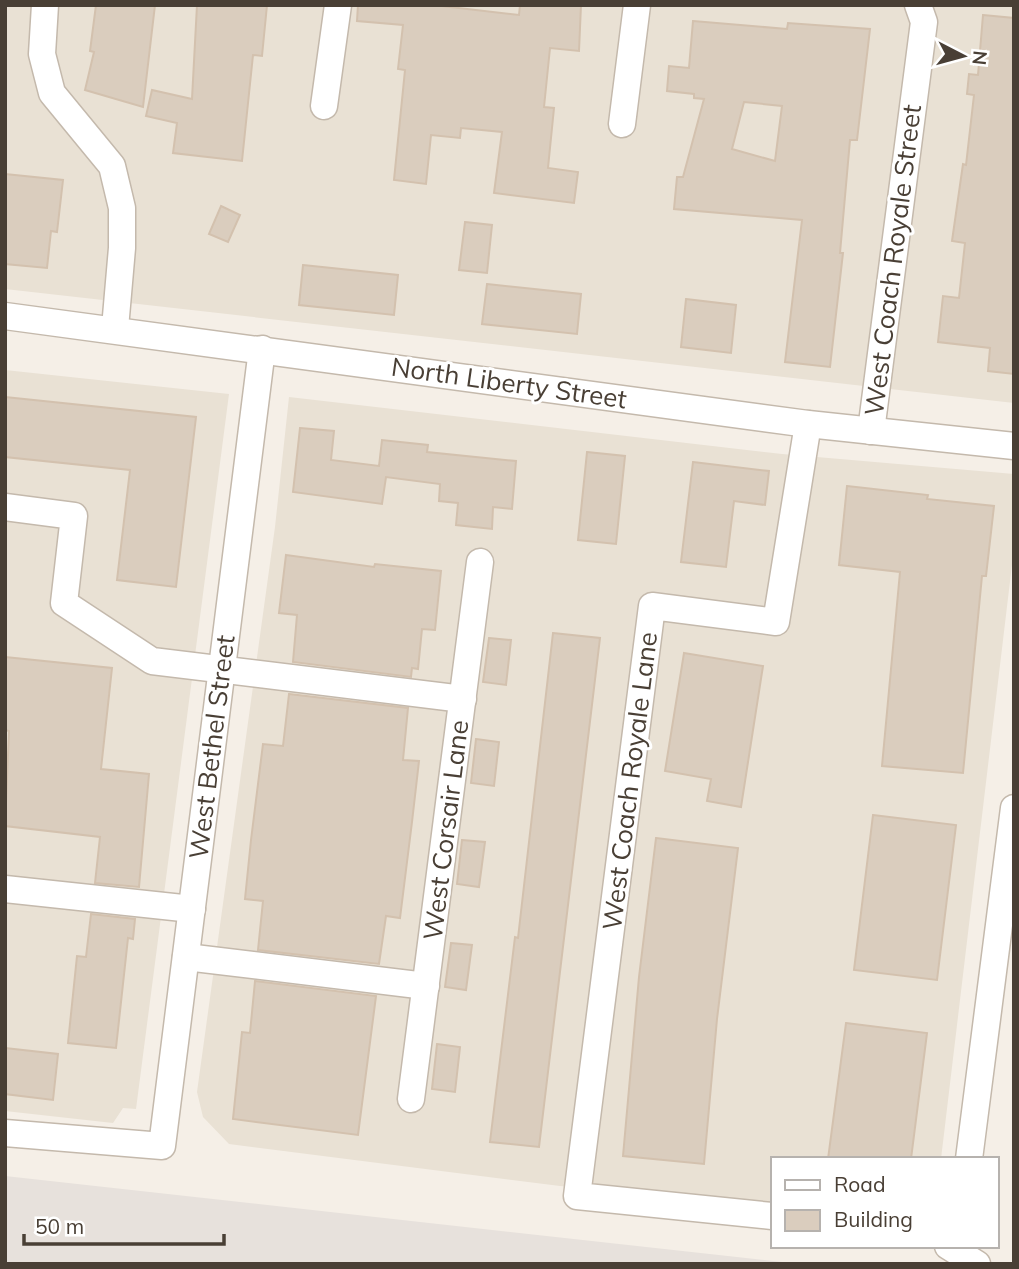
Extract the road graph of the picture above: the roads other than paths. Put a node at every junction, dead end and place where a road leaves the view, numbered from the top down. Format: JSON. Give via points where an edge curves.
{"nodes":[{"id":1,"x":45,"y":5,"type":"edge"},
{"id":2,"x":338,"y":5,"type":"edge"},
{"id":3,"x":637,"y":5,"type":"edge"},
{"id":4,"x":918,"y":5,"type":"edge"},
{"id":5,"x":324,"y":106,"type":"dead end"},
{"id":6,"x":622,"y":124,"type":"dead end"},
{"id":7,"x":5,"y":316,"type":"edge"},
{"id":8,"x":114,"y":328,"type":"junction"},
{"id":9,"x":262,"y":349,"type":"junction"},
{"id":10,"x":808,"y":424,"type":"junction"},
{"id":11,"x":872,"y":431,"type":"junction"},
{"id":12,"x":1014,"y":446,"type":"edge"},
{"id":13,"x":5,"y":507,"type":"edge"},
{"id":14,"x":480,"y":562,"type":"dead end"},
{"id":15,"x":222,"y":672,"type":"junction"},
{"id":16,"x":463,"y":699,"type":"junction"},
{"id":17,"x":1014,"y":808,"type":"edge"},
{"id":18,"x":5,"y":889,"type":"edge"},
{"id":19,"x":192,"y":909,"type":"junction"},
{"id":20,"x":186,"y":957,"type":"junction"},
{"id":21,"x":426,"y":986,"type":"junction"},
{"id":22,"x":411,"y":1099,"type":"dead end"},
{"id":23,"x":5,"y":1133,"type":"edge"},
{"id":24,"x":970,"y":1157,"type":"edge"},
{"id":25,"x":771,"y":1216,"type":"edge"}],
"edges":[{"from":1,"to":8,"type":"street","via":[[42,54],[52,93],[112,166],[122,208]]},
{"from":2,"to":5,"type":"street"},
{"from":3,"to":6,"type":"street"},
{"from":4,"to":11,"type":"street","name":"West Coach Royale Street","via":[[924,22]]},
{"from":7,"to":8,"type":"street","name":"North Liberty Street"},
{"from":8,"to":9,"type":"street","name":"North Liberty Street"},
{"from":9,"to":10,"type":"street","name":"North Liberty Street"},
{"from":9,"to":15,"type":"street","name":"West Bethel Street"},
{"from":10,"to":11,"type":"street","name":"North Liberty Street"},
{"from":10,"to":25,"type":"street","name":"West Coach Royale Lane","via":[[776,622],[652,606],[577,1196]]},
{"from":11,"to":12,"type":"street","name":"North Liberty Street"},
{"from":13,"to":15,"type":"street","via":[[74,516],[64,603],[152,661]]},
{"from":14,"to":16,"type":"street","name":"West Corsair Lane"},
{"from":15,"to":16,"type":"street"},
{"from":15,"to":19,"type":"street","name":"West Bethel Street"},
{"from":16,"to":21,"type":"street","name":"West Corsair Lane"},
{"from":17,"to":24,"type":"street"},
{"from":18,"to":19,"type":"street"},
{"from":19,"to":20,"type":"street","name":"West Bethel Street"},
{"from":20,"to":21,"type":"street"},
{"from":20,"to":23,"type":"street","name":"West Bethel Street","via":[[162,1146]]},
{"from":21,"to":22,"type":"street","name":"West Corsair Lane"}]}
